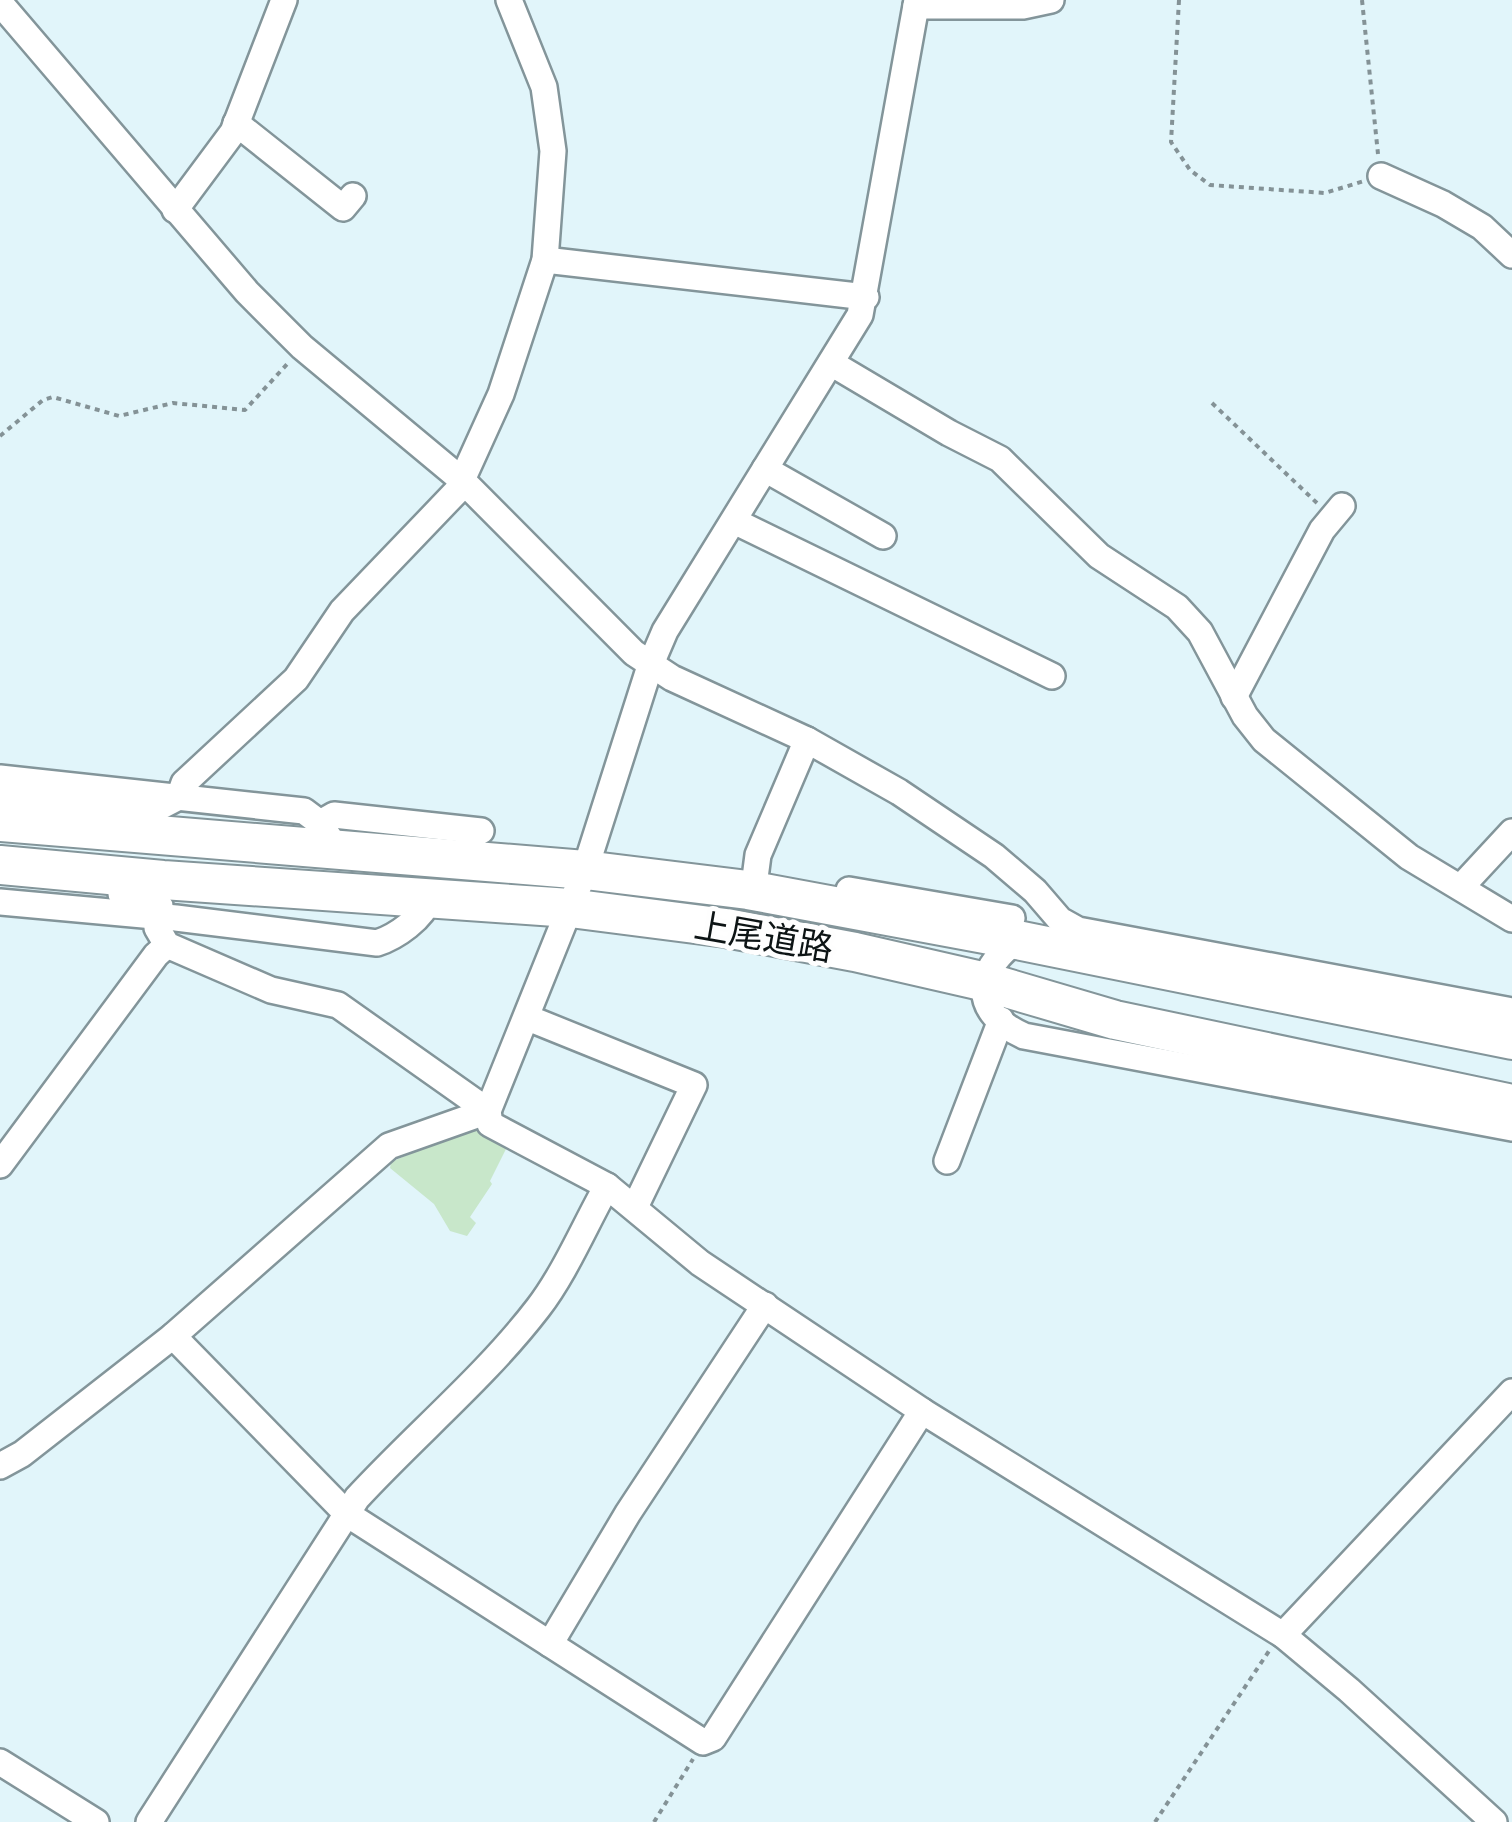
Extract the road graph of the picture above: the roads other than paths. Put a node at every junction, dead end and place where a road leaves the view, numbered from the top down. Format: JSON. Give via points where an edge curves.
{"nodes":[{"id":1,"x":284,"y":0,"type":"edge"},
{"id":2,"x":509,"y":0,"type":"edge"},
{"id":3,"x":1051,"y":0,"type":"edge"},
{"id":4,"x":916,"y":3,"type":"edge"},
{"id":5,"x":0,"y":4,"type":"edge"},
{"id":6,"x":236,"y":123,"type":"junction"},
{"id":7,"x":1381,"y":176,"type":"road end"},
{"id":8,"x":353,"y":196,"type":"dead end"},
{"id":9,"x":175,"y":210,"type":"junction"},
{"id":10,"x":1512,"y":256,"type":"edge"},
{"id":11,"x":545,"y":260,"type":"junction"},
{"id":12,"x":866,"y":297,"type":"junction"},
{"id":13,"x":831,"y":362,"type":"junction"},
{"id":14,"x":766,"y":470,"type":"junction"},
{"id":15,"x":462,"y":481,"type":"junction"},
{"id":16,"x":1337,"y":512,"type":"road end"},
{"id":17,"x":734,"y":520,"type":"junction"},
{"id":18,"x":883,"y":536,"type":"dead end"},
{"id":19,"x":650,"y":666,"type":"junction"},
{"id":20,"x":1052,"y":676,"type":"dead end"},
{"id":21,"x":1234,"y":697,"type":"junction"},
{"id":22,"x":807,"y":740,"type":"junction"},
{"id":23,"x":179,"y":797,"type":"junction"},
{"id":24,"x":3,"y":802,"type":"edge"},
{"id":25,"x":480,"y":831,"type":"dead end"},
{"id":26,"x":1512,"y":832,"type":"edge"},
{"id":27,"x":328,"y":836,"type":"junction"},
{"id":28,"x":0,"y":865,"type":"edge"},
{"id":29,"x":585,"y":870,"type":"junction"},
{"id":30,"x":0,"y":876,"type":"edge"},
{"id":31,"x":751,"y":884,"type":"junction"},
{"id":32,"x":1461,"y":887,"type":"junction"},
{"id":33,"x":429,"y":899,"type":"junction"},
{"id":34,"x":0,"y":902,"type":"edge"},
{"id":35,"x":570,"y":908,"type":"junction"},
{"id":36,"x":159,"y":916,"type":"junction"},
{"id":37,"x":1512,"y":920,"type":"edge"},
{"id":38,"x":1014,"y":929,"type":"junction"},
{"id":39,"x":167,"y":946,"type":"junction"},
{"id":40,"x":983,"y":982,"type":"junction"},
{"id":41,"x":1512,"y":1011,"type":"edge"},
{"id":42,"x":528,"y":1018,"type":"junction"},
{"id":43,"x":1001,"y":1020,"type":"junction"},
{"id":44,"x":1512,"y":1040,"type":"edge"},
{"id":45,"x":1512,"y":1104,"type":"edge"},
{"id":46,"x":488,"y":1111,"type":"junction"},
{"id":47,"x":1512,"y":1128,"type":"edge"},
{"id":48,"x":947,"y":1161,"type":"dead end"},
{"id":49,"x":0,"y":1165,"type":"edge"},
{"id":50,"x":607,"y":1186,"type":"junction"},
{"id":51,"x":635,"y":1207,"type":"junction"},
{"id":52,"x":765,"y":1305,"type":"junction"},
{"id":53,"x":173,"y":1336,"type":"junction"},
{"id":54,"x":1512,"y":1392,"type":"edge"},
{"id":55,"x":922,"y":1410,"type":"junction"},
{"id":56,"x":0,"y":1466,"type":"edge"},
{"id":57,"x":348,"y":1514,"type":"junction"},
{"id":58,"x":1283,"y":1635,"type":"junction"},
{"id":59,"x":550,"y":1644,"type":"junction"},
{"id":60,"x":0,"y":1762,"type":"edge"},
{"id":61,"x":96,"y":1822,"type":"edge"},
{"id":62,"x":148,"y":1822,"type":"edge"},
{"id":63,"x":1494,"y":1822,"type":"edge"}],
"edges":[{"from":1,"to":6,"type":"street"},
{"from":2,"to":11,"type":"street","via":[[544,86],[551,122]]},
{"from":3,"to":4,"type":"street","via":[[1024,6]]},
{"from":4,"to":12,"type":"street"},
{"from":5,"to":9,"type":"street"},
{"from":6,"to":8,"type":"street","via":[[343,208]]},
{"from":6,"to":9,"type":"street"},
{"from":7,"to":10,"type":"street","via":[[1482,227]]},
{"from":9,"to":15,"type":"street","via":[[302,348]]},
{"from":11,"to":12,"type":"street"},
{"from":11,"to":15,"type":"street","via":[[501,394]]},
{"from":12,"to":13,"type":"street"},
{"from":13,"to":14,"type":"street"},
{"from":13,"to":21,"type":"street","via":[[1000,459],[1099,556],[1177,607],[1200,632]]},
{"from":14,"to":17,"type":"street"},
{"from":14,"to":18,"type":"street"},
{"from":15,"to":19,"type":"street"},
{"from":15,"to":23,"type":"street","via":[[342,611],[296,679],[184,783]]},
{"from":16,"to":21,"type":"street"},
{"from":17,"to":19,"type":"street"},
{"from":17,"to":20,"type":"street"},
{"from":19,"to":22,"type":"street"},
{"from":19,"to":29,"type":"street"},
{"from":21,"to":32,"type":"street","via":[[1264,740],[1298,770],[1409,857]]},
{"from":22,"to":31,"type":"street"},
{"from":22,"to":41,"type":"street","via":[[994,856],[1078,930]]},
{"from":23,"to":24,"type":"street","via":[[135,812]]},
{"from":23,"to":27,"type":"street","via":[[304,811]]},
{"from":24,"to":27,"type":"highway","name":"上尾道路"},
{"from":25,"to":27,"type":"street","via":[[334,815]]},
{"from":26,"to":32,"type":"street"},
{"from":27,"to":29,"type":"highway","name":"上尾道路"},
{"from":28,"to":33,"type":"highway","name":"上尾道路"},
{"from":29,"to":31,"type":"highway","name":"上尾道路"},
{"from":29,"to":35,"type":"street"},
{"from":30,"to":36,"type":"street","via":[[153,898]]},
{"from":31,"to":38,"type":"highway","name":"上尾道路"},
{"from":32,"to":37,"type":"street"},
{"from":33,"to":35,"type":"highway","name":"上尾道路"},
{"from":33,"to":36,"type":"street","via":[[423,912],[377,943]]},
{"from":34,"to":36,"type":"street"},
{"from":35,"to":40,"type":"highway","name":"上尾道路","via":[[726,928]]},
{"from":35,"to":42,"type":"street"},
{"from":36,"to":39,"type":"street","via":[[157,928]]},
{"from":38,"to":40,"type":"street"},
{"from":38,"to":44,"type":"highway","name":"上尾道路"},
{"from":39,"to":46,"type":"street","via":[[271,990],[338,1006]]},
{"from":39,"to":49,"type":"street"},
{"from":40,"to":43,"type":"street","via":[[982,995]]},
{"from":40,"to":45,"type":"highway","name":"上尾道路","via":[[1115,1020]]},
{"from":42,"to":46,"type":"street"},
{"from":42,"to":51,"type":"street","via":[[694,1085]]},
{"from":43,"to":47,"type":"street","via":[[1024,1036]]},
{"from":43,"to":48,"type":"street"},
{"from":46,"to":50,"type":"street","via":[[490,1124]]},
{"from":46,"to":53,"type":"street","via":[[388,1146]]},
{"from":50,"to":51,"type":"street"},
{"from":50,"to":57,"type":"street","via":[[540,1306]]},
{"from":51,"to":52,"type":"street","via":[[700,1263]]},
{"from":52,"to":55,"type":"street"},
{"from":52,"to":59,"type":"street"},
{"from":53,"to":56,"type":"street"},
{"from":53,"to":57,"type":"street"},
{"from":54,"to":58,"type":"street"},
{"from":55,"to":58,"type":"street"},
{"from":55,"to":59,"type":"street","via":[[713,1738],[703,1742]]},
{"from":57,"to":59,"type":"street"},
{"from":57,"to":62,"type":"street"},
{"from":58,"to":63,"type":"street"},
{"from":60,"to":61,"type":"street"}]}
